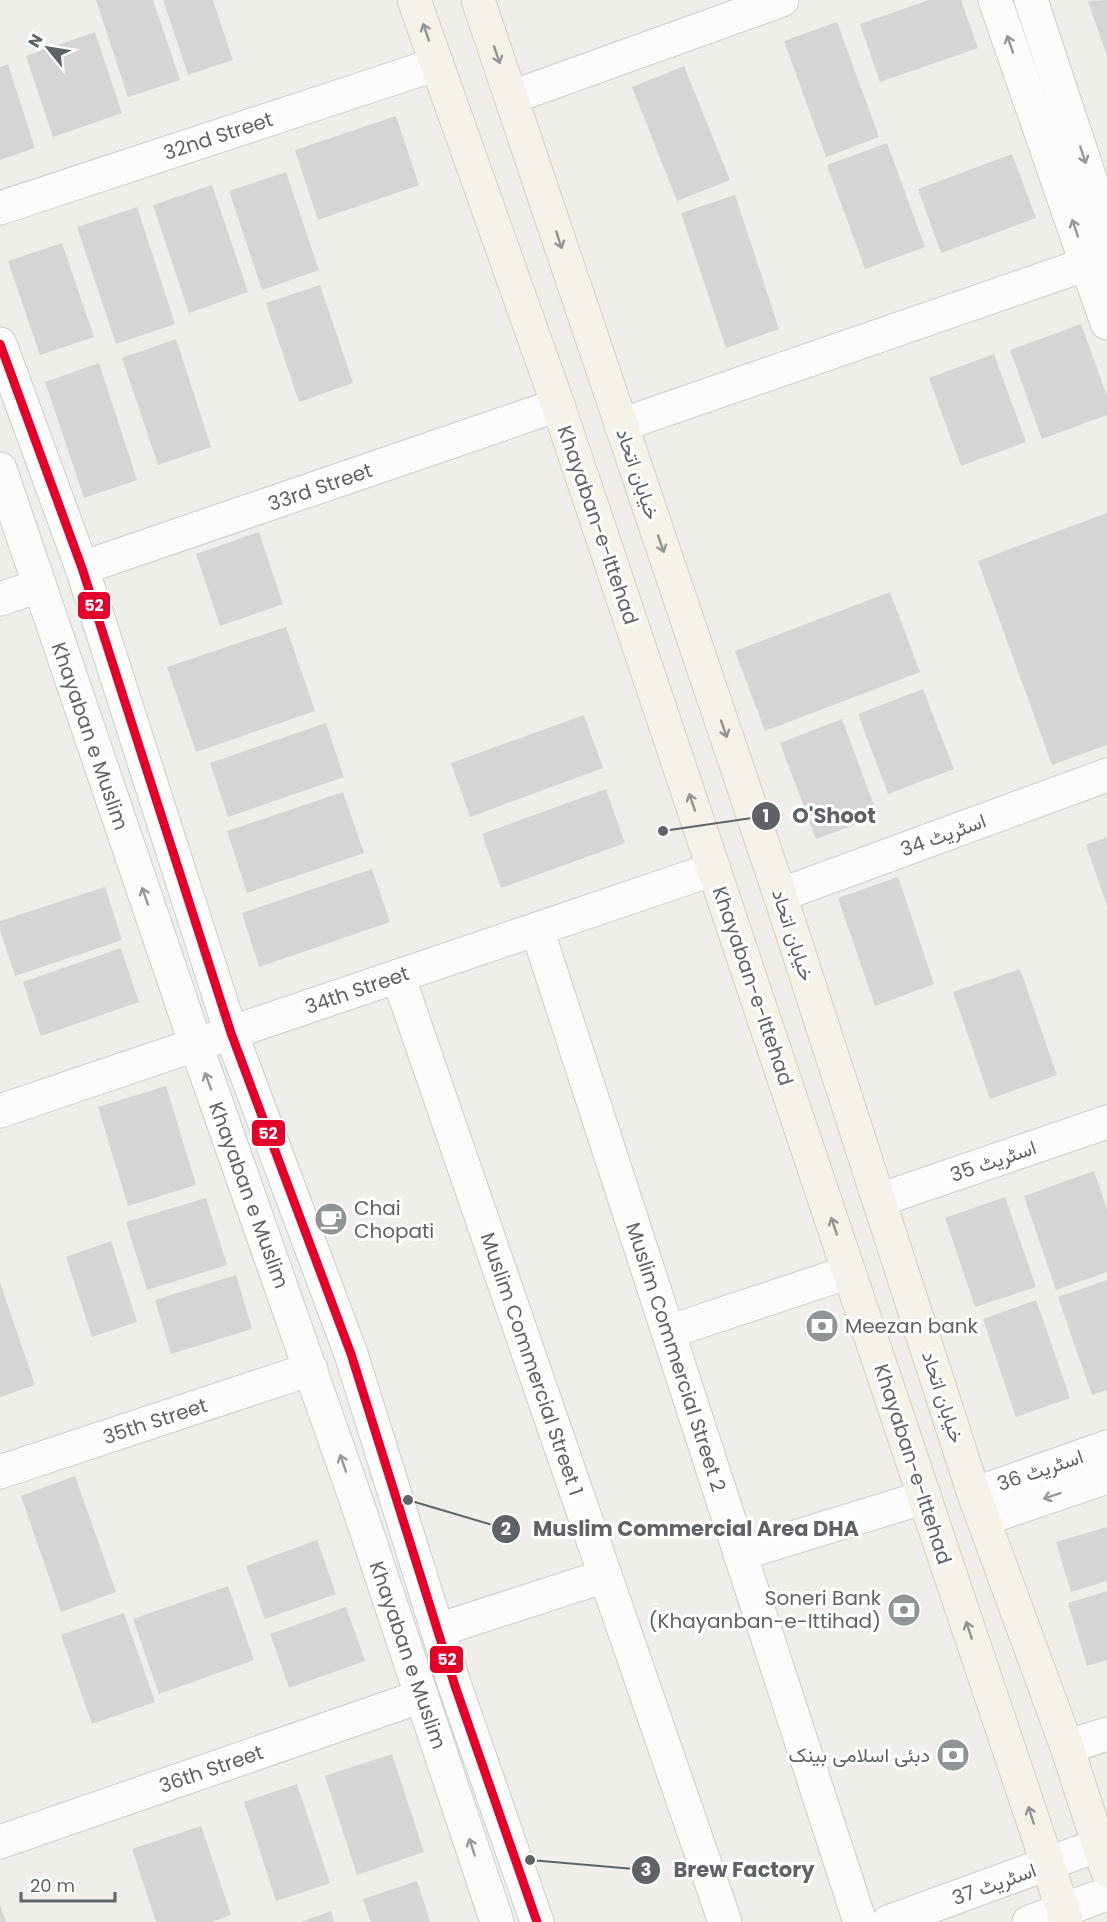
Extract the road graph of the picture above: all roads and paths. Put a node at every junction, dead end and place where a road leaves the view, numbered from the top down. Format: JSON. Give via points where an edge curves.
{"nodes":[{"id":1,"x":414,"y":0,"type":"edge"},
{"id":2,"x":478,"y":0,"type":"edge"},
{"id":3,"x":782,"y":0,"type":"edge"},
{"id":4,"x":995,"y":0,"type":"edge"},
{"id":5,"x":1031,"y":0,"type":"edge"},
{"id":6,"x":437,"y":64,"type":"junction"},
{"id":7,"x":512,"y":96,"type":"junction"},
{"id":8,"x":1070,"y":113,"type":"junction"},
{"id":9,"x":1038,"y":124,"type":"junction"},
{"id":10,"x":0,"y":208,"type":"edge"},
{"id":11,"x":1107,"y":230,"type":"edge"},
{"id":12,"x":1097,"y":260,"type":"edge"},
{"id":13,"x":1107,"y":323,"type":"edge"},
{"id":14,"x":0,"y":344,"type":"edge"},
{"id":15,"x":10,"y":400,"type":"edge"},
{"id":16,"x":558,"y":405,"type":"junction"},
{"id":17,"x":621,"y":425,"type":"junction"},
{"id":18,"x":0,"y":469,"type":"edge"},
{"id":19,"x":82,"y":568,"type":"junction"},
{"id":20,"x":39,"y":586,"type":"junction"},
{"id":21,"x":0,"y":599,"type":"edge"},
{"id":22,"x":1107,"y":775,"type":"edge"},
{"id":23,"x":150,"y":783,"type":"junction"},
{"id":24,"x":110,"y":796,"type":"junction"},
{"id":25,"x":714,"y":869,"type":"junction"},
{"id":26,"x":780,"y":894,"type":"junction"},
{"id":27,"x":537,"y":929,"type":"junction"},
{"id":28,"x":398,"y":976,"type":"junction"},
{"id":29,"x":231,"y":1033,"type":"junction"},
{"id":30,"x":196,"y":1045,"type":"junction"},
{"id":31,"x":0,"y":1112,"type":"edge"},
{"id":32,"x":1107,"y":1122,"type":"edge"},
{"id":33,"x":879,"y":1200,"type":"junction"},
{"id":34,"x":849,"y":1272,"type":"junction"},
{"id":35,"x":668,"y":1332,"type":"junction"},
{"id":36,"x":311,"y":1369,"type":"junction"},
{"id":37,"x":1107,"y":1447,"type":"edge"},
{"id":38,"x":0,"y":1472,"type":"edge"},
{"id":39,"x":1107,"y":1477,"type":"edge"},
{"id":40,"x":393,"y":1486,"type":"junction"},
{"id":41,"x":925,"y":1497,"type":"junction"},
{"id":42,"x":356,"y":1500,"type":"junction"},
{"id":43,"x":979,"y":1506,"type":"junction"},
{"id":44,"x":740,"y":1554,"type":"junction"},
{"id":45,"x":604,"y":1576,"type":"junction"},
{"id":46,"x":438,"y":1630,"type":"junction"},
{"id":47,"x":422,"y":1696,"type":"junction"},
{"id":48,"x":1107,"y":1734,"type":"edge"},
{"id":49,"x":1067,"y":1747,"type":"junction"},
{"id":50,"x":0,"y":1842,"type":"edge"},
{"id":51,"x":1103,"y":1858,"type":"edge"},
{"id":52,"x":1047,"y":1864,"type":"junction"},
{"id":53,"x":520,"y":1870,"type":"junction"},
{"id":54,"x":484,"y":1883,"type":"junction"},
{"id":55,"x":1107,"y":1894,"type":"edge"},
{"id":56,"x":1065,"y":1916,"type":"edge"},
{"id":57,"x":497,"y":1922,"type":"edge"},
{"id":58,"x":537,"y":1922,"type":"edge"},
{"id":59,"x":725,"y":1922,"type":"edge"},
{"id":60,"x":860,"y":1922,"type":"edge"},
{"id":61,"x":888,"y":1922,"type":"edge"},
{"id":62,"x":1029,"y":1922,"type":"edge"}],
"edges":[{"from":6,"to":1,"type":"main road","name":"Khayaban-e-Ittehad","one_way":true},
{"from":2,"to":7,"type":"main road","name":"خیابان اتحاد","one_way":true},
{"from":3,"to":7,"type":"street"},
{"from":9,"to":4,"type":"street","one_way":true},
{"from":5,"to":8,"type":"street"},
{"from":6,"to":10,"type":"street","name":"32nd Street"},
{"from":6,"to":16,"type":"main road","name":"Khayaban-e-Ittehad"},
{"from":7,"to":17,"type":"main road","name":"خیابان اتحاد","one_way":true},
{"from":8,"to":9,"type":"street"},
{"from":8,"to":11,"type":"street","one_way":true},
{"from":12,"to":9,"type":"street","one_way":true},
{"from":12,"to":13,"type":"street"},
{"from":12,"to":17,"type":"street"},
{"from":14,"to":15,"type":"street","name":"Khayaban e Muslim"},
{"from":15,"to":19,"type":"street","name":"Khayaban e Muslim"},
{"from":16,"to":19,"type":"street","name":"33rd Street"},
{"from":25,"to":16,"type":"main road","name":"Khayaban-e-Ittehad","one_way":true},
{"from":17,"to":26,"type":"main road","name":"خیابان اتحاد","one_way":true},
{"from":18,"to":20,"type":"street","name":"Khayaban e Muslim"},
{"from":19,"to":23,"type":"street","name":"Khayaban e Muslim"},
{"from":20,"to":21,"type":"street"},
{"from":20,"to":24,"type":"street","name":"Khayaban e Muslim"},
{"from":22,"to":26,"type":"street","name":"اسٹریٹ 34"},
{"from":23,"to":24,"type":"street"},
{"from":23,"to":29,"type":"street","name":"Khayaban e Muslim"},
{"from":30,"to":24,"type":"street","name":"Khayaban e Muslim","one_way":true},
{"from":25,"to":27,"type":"street","name":"34th Street"},
{"from":34,"to":25,"type":"main road","name":"Khayaban-e-Ittehad","one_way":true},
{"from":26,"to":33,"type":"main road","name":"خیابان اتحاد"},
{"from":27,"to":28,"type":"street","name":"34th Street"},
{"from":27,"to":35,"type":"street","name":"Muslim Commercial Street 2"},
{"from":28,"to":29,"type":"street","name":"34th Street"},
{"from":28,"to":45,"type":"street","name":"Muslim Commercial Street 1"},
{"from":29,"to":30,"type":"street","name":"34th Street"},
{"from":29,"to":40,"type":"street","name":"Khayaban e Muslim","via":[[351,1354]]},
{"from":30,"to":31,"type":"street","name":"34th Street"},
{"from":36,"to":30,"type":"street","name":"Khayaban e Muslim","one_way":true},
{"from":32,"to":33,"type":"street","name":"اسٹریٹ 35"},
{"from":33,"to":43,"type":"main road","name":"خیابان اتحاد"},
{"from":34,"to":35,"type":"street"},
{"from":34,"to":41,"type":"main road","name":"Khayaban-e-Ittehad"},
{"from":35,"to":44,"type":"street","name":"Muslim Commercial Street 2"},
{"from":36,"to":38,"type":"street","name":"35th Street"},
{"from":42,"to":36,"type":"street","name":"Khayaban e Muslim","one_way":true},
{"from":37,"to":43,"type":"street","name":"اسٹریٹ 36"},
{"from":39,"to":43,"type":"street","name":"اسٹریٹ 36","one_way":true},
{"from":40,"to":42,"type":"street"},
{"from":40,"to":46,"type":"street","name":"Khayaban e Muslim"},
{"from":41,"to":44,"type":"street"},
{"from":52,"to":41,"type":"main road","name":"Khayaban-e-Ittehad","one_way":true},
{"from":42,"to":47,"type":"street","name":"Khayaban e Muslim"},
{"from":43,"to":49,"type":"main road","name":"خیابان اتحاد"},
{"from":44,"to":60,"type":"street","name":"Muslim Commercial Street 2"},
{"from":45,"to":46,"type":"street"},
{"from":45,"to":59,"type":"street","name":"Muslim Commercial Street 1"},
{"from":46,"to":53,"type":"street","name":"Khayaban e Muslim"},
{"from":47,"to":50,"type":"street","name":"36th Street"},
{"from":54,"to":47,"type":"street","name":"Khayaban e Muslim","one_way":true},
{"from":48,"to":49,"type":"street"},
{"from":49,"to":51,"type":"main road","name":"خیابان اتحاد"},
{"from":51,"to":52,"type":"street","name":"اسٹریٹ 37"},
{"from":52,"to":56,"type":"main road","name":"Khayaban-e-Ittehad"},
{"from":52,"to":61,"type":"street","name":"اسٹریٹ 37"},
{"from":53,"to":54,"type":"street"},
{"from":53,"to":58,"type":"street","name":"Khayaban e Muslim"},
{"from":54,"to":57,"type":"street","name":"Khayaban e Muslim"},
{"from":55,"to":56,"type":"street"},
{"from":56,"to":62,"type":"street"}]}
